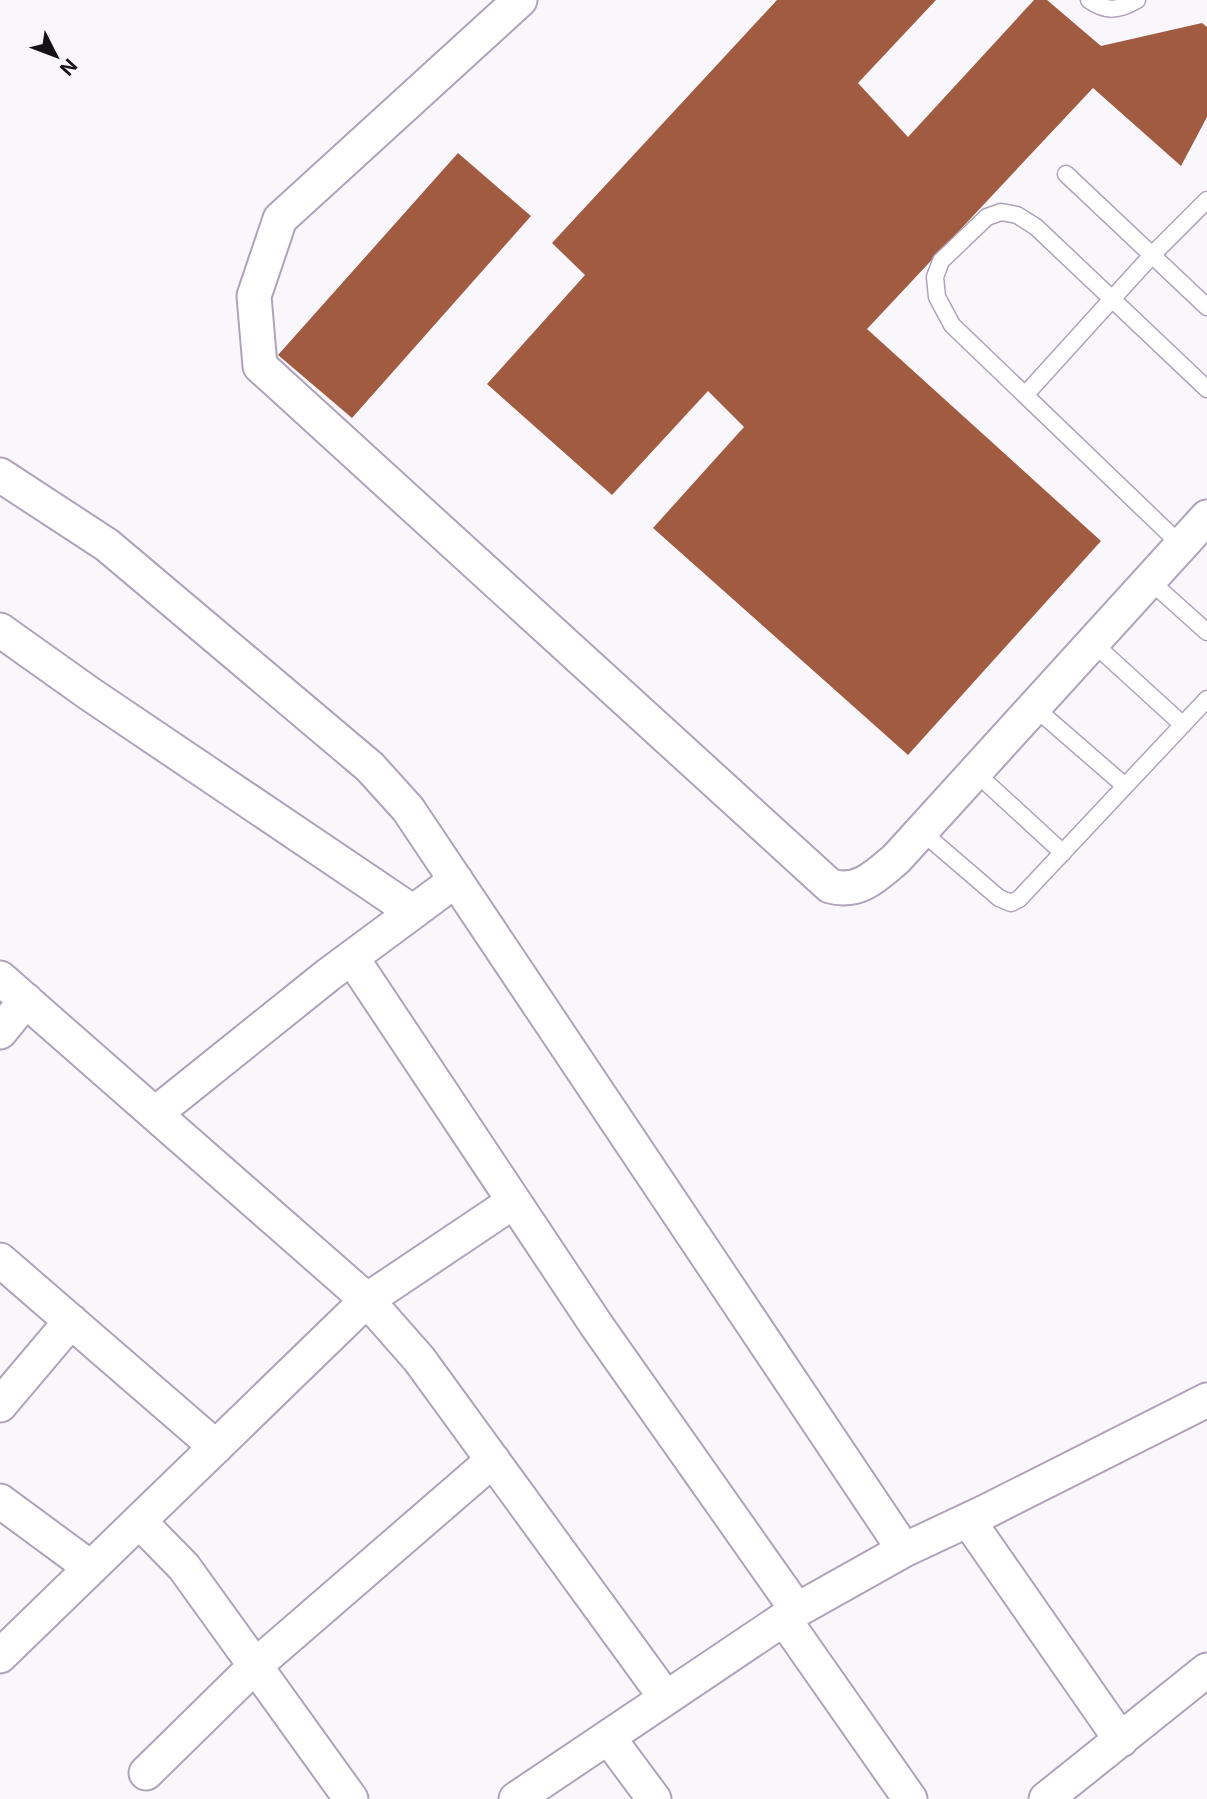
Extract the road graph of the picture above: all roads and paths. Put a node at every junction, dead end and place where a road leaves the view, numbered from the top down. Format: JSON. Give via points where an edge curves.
{"nodes":[{"id":1,"x":520,"y":0,"type":"edge"},
{"id":2,"x":1089,"y":0,"type":"edge"},
{"id":3,"x":1137,"y":0,"type":"edge"},
{"id":4,"x":1066,"y":174,"type":"dead end"},
{"id":5,"x":1207,"y":200,"type":"edge"},
{"id":6,"x":1152,"y":255,"type":"junction"},
{"id":7,"x":1112,"y":299,"type":"junction"},
{"id":8,"x":1207,"y":307,"type":"edge"},
{"id":9,"x":1207,"y":389,"type":"edge"},
{"id":10,"x":1025,"y":395,"type":"junction"},
{"id":11,"x":0,"y":475,"type":"edge"},
{"id":12,"x":1207,"y":517,"type":"edge"},
{"id":13,"x":1181,"y":545,"type":"junction"},
{"id":14,"x":1149,"y":580,"type":"junction"},
{"id":15,"x":0,"y":630,"type":"edge"},
{"id":16,"x":1207,"y":632,"type":"edge"},
{"id":17,"x":1093,"y":642,"type":"junction"},
{"id":18,"x":1207,"y":699,"type":"edge"},
{"id":19,"x":1034,"y":707,"type":"junction"},
{"id":20,"x":1183,"y":725,"type":"junction"},
{"id":21,"x":975,"y":772,"type":"junction"},
{"id":22,"x":1125,"y":786,"type":"junction"},
{"id":23,"x":920,"y":831,"type":"junction"},
{"id":24,"x":1063,"y":853,"type":"junction"},
{"id":25,"x":456,"y":880,"type":"junction"},
{"id":26,"x":413,"y":912,"type":"junction"},
{"id":27,"x":352,"y":958,"type":"junction"},
{"id":28,"x":0,"y":978,"type":"edge"},
{"id":29,"x":26,"y":1000,"type":"junction"},
{"id":30,"x":0,"y":1032,"type":"edge"},
{"id":31,"x":156,"y":1114,"type":"junction"},
{"id":32,"x":513,"y":1202,"type":"junction"},
{"id":33,"x":0,"y":1260,"type":"edge"},
{"id":34,"x":367,"y":1300,"type":"junction"},
{"id":35,"x":71,"y":1321,"type":"junction"},
{"id":36,"x":1207,"y":1400,"type":"edge"},
{"id":37,"x":0,"y":1405,"type":"edge"},
{"id":38,"x":216,"y":1447,"type":"junction"},
{"id":39,"x":493,"y":1460,"type":"junction"},
{"id":40,"x":0,"y":1501,"type":"edge"},
{"id":41,"x":968,"y":1520,"type":"junction"},
{"id":42,"x":139,"y":1521,"type":"junction"},
{"id":43,"x":904,"y":1550,"type":"junction"},
{"id":44,"x":91,"y":1568,"type":"junction"},
{"id":45,"x":790,"y":1614,"type":"junction"},
{"id":46,"x":0,"y":1656,"type":"edge"},
{"id":47,"x":255,"y":1666,"type":"junction"},
{"id":48,"x":1207,"y":1670,"type":"edge"},
{"id":49,"x":666,"y":1698,"type":"junction"},
{"id":50,"x":608,"y":1737,"type":"junction"},
{"id":51,"x":1121,"y":1740,"type":"junction"},
{"id":52,"x":146,"y":1773,"type":"dead end"},
{"id":53,"x":351,"y":1799,"type":"edge"},
{"id":54,"x":516,"y":1799,"type":"edge"},
{"id":55,"x":654,"y":1799,"type":"edge"},
{"id":56,"x":910,"y":1799,"type":"edge"},
{"id":57,"x":1046,"y":1799,"type":"edge"}],
"edges":[{"from":1,"to":23,"type":"street","via":[[280,219],[254,296],[260,366],[830,886],[848,888],[869,882]]},
{"from":2,"to":3,"type":"lane","via":[[1101,8],[1123,9]]},
{"from":4,"to":6,"type":"lane"},
{"from":5,"to":6,"type":"lane"},
{"from":6,"to":7,"type":"lane"},
{"from":6,"to":8,"type":"lane"},
{"from":7,"to":9,"type":"lane"},
{"from":7,"to":10,"type":"lane"},
{"from":7,"to":10,"type":"lane","via":[[1036,226],[1017,215],[1001,212],[986,217],[941,261],[937,297],[952,325]]},
{"from":10,"to":13,"type":"lane"},
{"from":11,"to":25,"type":"street","via":[[107,545],[370,767],[408,809]]},
{"from":12,"to":13,"type":"street"},
{"from":13,"to":14,"type":"street"},
{"from":14,"to":16,"type":"lane"},
{"from":14,"to":17,"type":"street"},
{"from":15,"to":26,"type":"street"},
{"from":17,"to":19,"type":"street"},
{"from":17,"to":20,"type":"lane"},
{"from":18,"to":20,"type":"lane"},
{"from":19,"to":21,"type":"street"},
{"from":19,"to":22,"type":"lane"},
{"from":20,"to":22,"type":"lane"},
{"from":21,"to":23,"type":"street"},
{"from":21,"to":24,"type":"lane"},
{"from":22,"to":24,"type":"lane"},
{"from":23,"to":24,"type":"lane","via":[[999,898],[1011,903]]},
{"from":25,"to":26,"type":"street"},
{"from":25,"to":43,"type":"street"},
{"from":26,"to":27,"type":"street"},
{"from":27,"to":31,"type":"street"},
{"from":27,"to":32,"type":"street"},
{"from":28,"to":29,"type":"street"},
{"from":29,"to":30,"type":"street"},
{"from":29,"to":31,"type":"street"},
{"from":31,"to":34,"type":"street"},
{"from":32,"to":34,"type":"street"},
{"from":32,"to":45,"type":"street"},
{"from":33,"to":35,"type":"street"},
{"from":34,"to":38,"type":"street"},
{"from":34,"to":39,"type":"street","via":[[419,1359]]},
{"from":35,"to":37,"type":"street"},
{"from":35,"to":38,"type":"street"},
{"from":36,"to":41,"type":"street"},
{"from":38,"to":42,"type":"street"},
{"from":39,"to":47,"type":"street"},
{"from":39,"to":49,"type":"street"},
{"from":40,"to":44,"type":"street"},
{"from":41,"to":43,"type":"street"},
{"from":41,"to":51,"type":"street"},
{"from":42,"to":44,"type":"street"},
{"from":42,"to":47,"type":"street","via":[[184,1567]]},
{"from":43,"to":45,"type":"street"},
{"from":44,"to":46,"type":"street"},
{"from":45,"to":49,"type":"street"},
{"from":45,"to":56,"type":"street"},
{"from":47,"to":52,"type":"street"},
{"from":47,"to":53,"type":"street"},
{"from":48,"to":51,"type":"street"},
{"from":49,"to":50,"type":"street"},
{"from":50,"to":54,"type":"street"},
{"from":50,"to":55,"type":"street"},
{"from":51,"to":57,"type":"street"}]}
